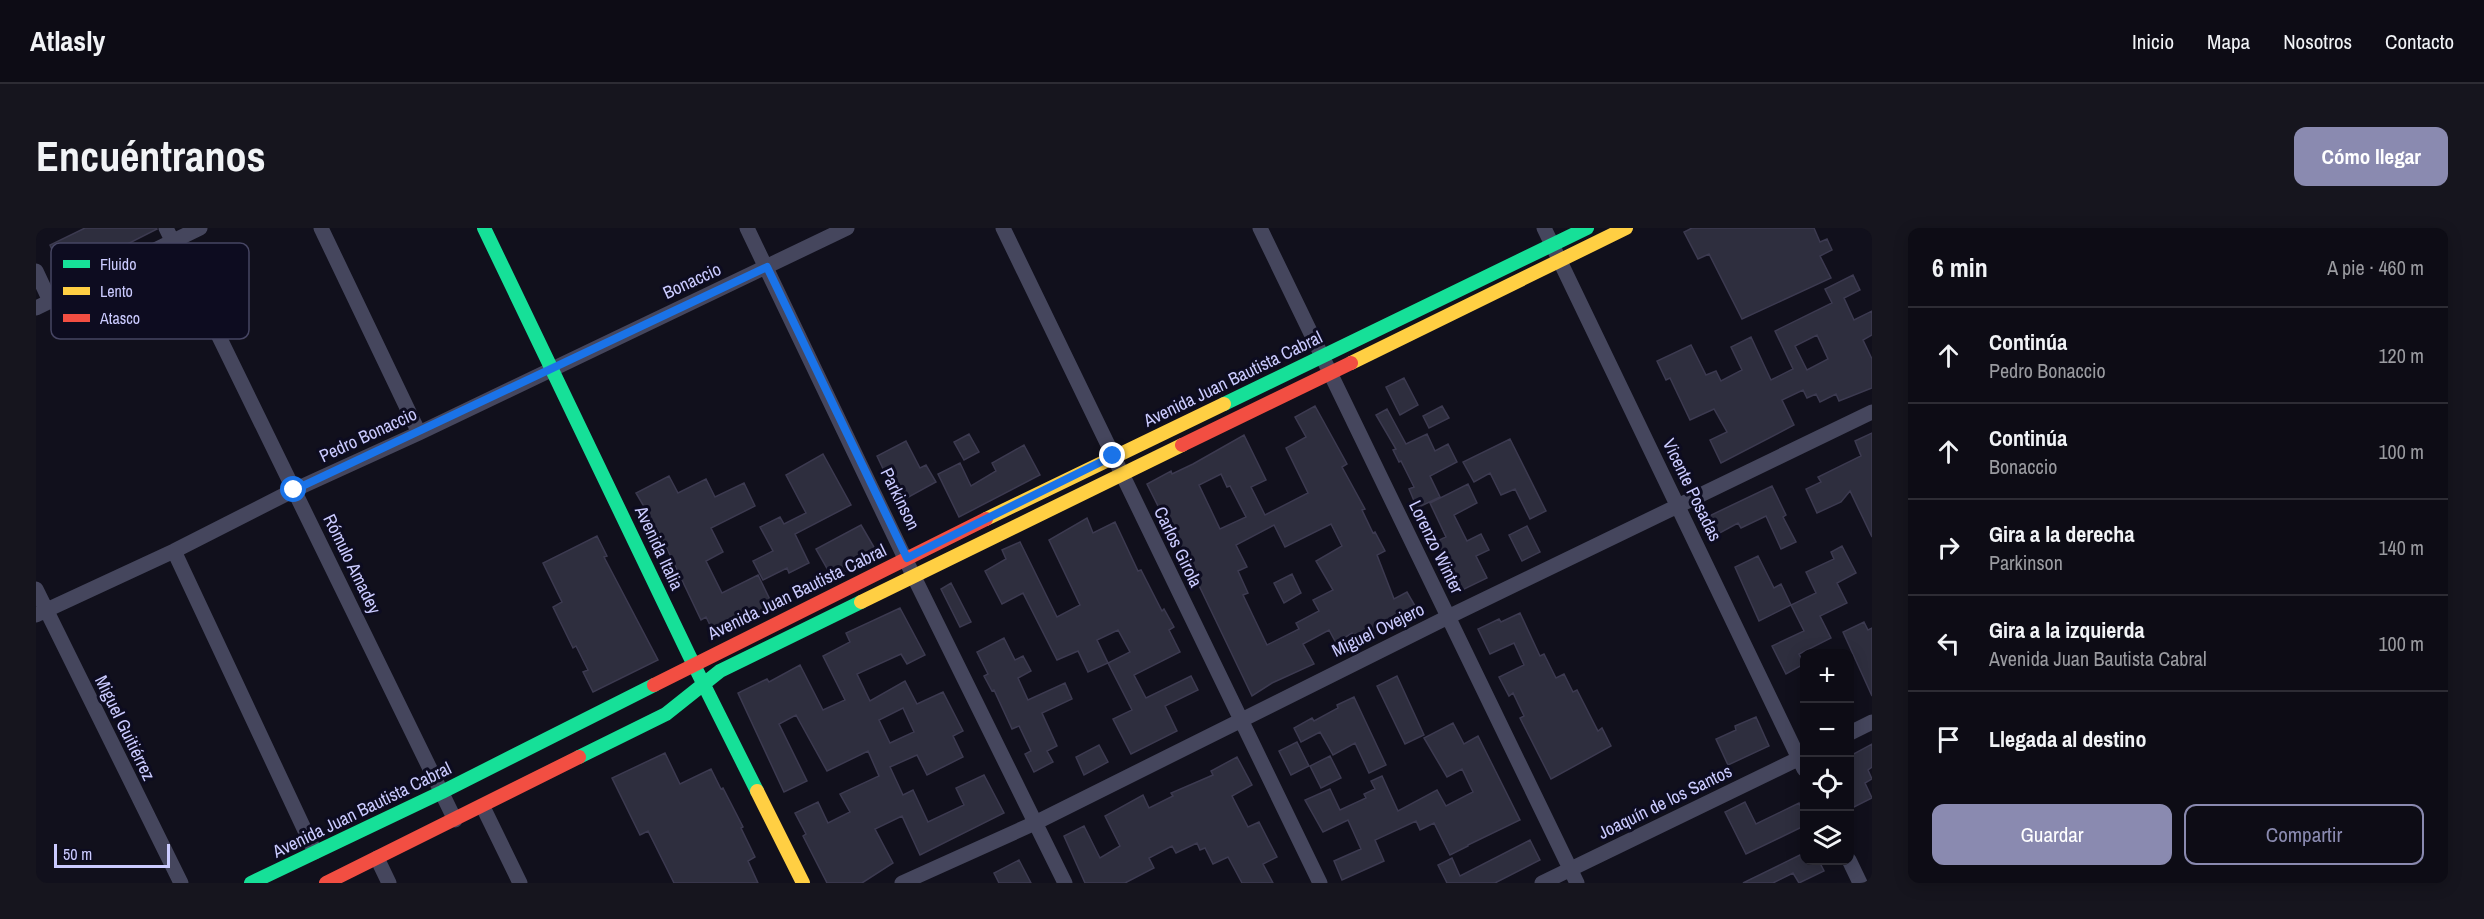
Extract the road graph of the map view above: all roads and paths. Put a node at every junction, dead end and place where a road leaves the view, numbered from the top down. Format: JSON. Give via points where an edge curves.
{"nodes":[{"id":1,"x":200,"y":228,"type":"edge"},
{"id":2,"x":321,"y":228,"type":"edge"},
{"id":3,"x":484,"y":228,"type":"edge"},
{"id":4,"x":747,"y":228,"type":"edge"},
{"id":5,"x":847,"y":228,"type":"edge"},
{"id":6,"x":1003,"y":228,"type":"edge"},
{"id":7,"x":1260,"y":228,"type":"edge"},
{"id":8,"x":1544,"y":228,"type":"edge"},
{"id":9,"x":1587,"y":228,"type":"edge"},
{"id":10,"x":1626,"y":228,"type":"edge"},
{"id":11,"x":169,"y":234,"type":"edge"},
{"id":12,"x":153,"y":243,"type":"edge"},
{"id":13,"x":1552,"y":245,"type":"junction"},
{"id":14,"x":1559,"y":260,"type":"junction"},
{"id":15,"x":767,"y":267,"type":"junction"},
{"id":16,"x":36,"y":271,"type":"edge"},
{"id":17,"x":50,"y":301,"type":"joint"},
{"id":18,"x":36,"y":308,"type":"edge"},
{"id":19,"x":220,"y":339,"type":"edge"},
{"id":20,"x":1322,"y":356,"type":"junction"},
{"id":21,"x":553,"y":368,"type":"junction"},
{"id":22,"x":1329,"y":372,"type":"junction"},
{"id":23,"x":1872,"y":412,"type":"edge"},
{"id":24,"x":419,"y":433,"type":"junction"},
{"id":25,"x":1113,"y":456,"type":"junction"},
{"id":26,"x":1121,"y":474,"type":"junction"},
{"id":27,"x":294,"y":490,"type":"junction"},
{"id":28,"x":1678,"y":506,"type":"junction"},
{"id":29,"x":174,"y":551,"type":"junction"},
{"id":30,"x":907,"y":558,"type":"junction"},
{"id":31,"x":913,"y":575,"type":"junction"},
{"id":32,"x":36,"y":589,"type":"edge"},
{"id":33,"x":41,"y":612,"type":"edge"},
{"id":34,"x":1448,"y":617,"type":"junction"},
{"id":35,"x":694,"y":664,"type":"junction"},
{"id":36,"x":704,"y":684,"type":"junction"},
{"id":37,"x":1241,"y":719,"type":"junction"},
{"id":38,"x":1872,"y":722,"type":"edge"},
{"id":39,"x":1854,"y":731,"type":"edge"},
{"id":40,"x":1801,"y":757,"type":"edge"},
{"id":41,"x":1800,"y":763,"type":"edge"},
{"id":42,"x":442,"y":792,"type":"junction"},
{"id":43,"x":483,"y":807,"type":"junction"},
{"id":44,"x":455,"y":820,"type":"junction"},
{"id":45,"x":1035,"y":822,"type":"junction"},
{"id":46,"x":315,"y":852,"type":"junction"},
{"id":47,"x":377,"y":858,"type":"junction"},
{"id":48,"x":1851,"y":865,"type":"edge"},
{"id":49,"x":1574,"y":876,"type":"edge"},
{"id":50,"x":181,"y":883,"type":"edge"},
{"id":51,"x":251,"y":883,"type":"edge"},
{"id":52,"x":326,"y":883,"type":"edge"},
{"id":53,"x":389,"y":883,"type":"edge"},
{"id":54,"x":520,"y":883,"type":"edge"},
{"id":55,"x":803,"y":883,"type":"edge"},
{"id":56,"x":902,"y":883,"type":"edge"},
{"id":57,"x":1065,"y":883,"type":"edge"},
{"id":58,"x":1320,"y":883,"type":"edge"},
{"id":59,"x":1542,"y":883,"type":"edge"},
{"id":60,"x":1860,"y":883,"type":"edge"}],
"edges":[{"from":1,"to":11,"type":"street"},
{"from":2,"to":24,"type":"street"},
{"from":3,"to":21,"type":"main road","name":"Avenida Italia"},
{"from":4,"to":15,"type":"street","name":"Parkinson"},
{"from":5,"to":15,"type":"street","name":"Bonaccio"},
{"from":6,"to":25,"type":"street","name":"Carlos Girola"},
{"from":7,"to":20,"type":"street","name":"Lorenzo Winter"},
{"from":8,"to":13,"type":"street","name":"Vicente Posadas"},
{"from":9,"to":13,"type":"main road","name":"Avenida Juan Bautista Cabral"},
{"from":10,"to":14,"type":"main road","name":"Avenida Juan Bautista Cabral"},
{"from":11,"to":12,"type":"street"},
{"from":13,"to":14,"type":"street","name":"Vicente Posadas"},
{"from":13,"to":20,"type":"main road","name":"Avenida Juan Bautista Cabral"},
{"from":14,"to":22,"type":"main road","name":"Avenida Juan Bautista Cabral"},
{"from":14,"to":28,"type":"street","name":"Vicente Posadas"},
{"from":15,"to":21,"type":"street","name":"Bonaccio"},
{"from":15,"to":30,"type":"street","name":"Parkinson"},
{"from":16,"to":17,"type":"street"},
{"from":17,"to":18,"type":"street"},
{"from":19,"to":27,"type":"street","name":"Rómulo Amadey"},
{"from":20,"to":22,"type":"street","name":"Lorenzo Winter"},
{"from":20,"to":25,"type":"main road","name":"Avenida Juan Bautista Cabral"},
{"from":21,"to":24,"type":"street","name":"Pedro Bonaccio"},
{"from":21,"to":35,"type":"main road","name":"Avenida Italia"},
{"from":22,"to":26,"type":"main road","name":"Avenida Juan Bautista Cabral"},
{"from":22,"to":34,"type":"street","name":"Lorenzo Winter"},
{"from":23,"to":28,"type":"street","name":"Miguel Ovejero"},
{"from":24,"to":27,"type":"street","name":"Pedro Bonaccio"},
{"from":25,"to":26,"type":"street","name":"Carlos Girola"},
{"from":25,"to":30,"type":"main road","name":"Avenida Juan Bautista Cabral"},
{"from":26,"to":31,"type":"main road","name":"Avenida Juan Bautista Cabral"},
{"from":26,"to":37,"type":"street","name":"Carlos Girola"},
{"from":27,"to":29,"type":"street","name":"Pedro Bonaccio"},
{"from":27,"to":42,"type":"street","name":"Rómulo Amadey"},
{"from":28,"to":34,"type":"street","name":"Miguel Ovejero"},
{"from":28,"to":40,"type":"street","name":"Vicente Posadas"},
{"from":29,"to":33,"type":"street","name":"Pedro Bonaccio"},
{"from":29,"to":46,"type":"street"},
{"from":30,"to":31,"type":"street","name":"Parkinson"},
{"from":30,"to":35,"type":"main road","name":"Avenida Juan Bautista Cabral"},
{"from":31,"to":36,"type":"main road","name":"Avenida Juan Bautista Cabral","via":[[720,671]]},
{"from":31,"to":45,"type":"street","name":"Parkinson"},
{"from":32,"to":33,"type":"street","name":"Miguel Guitiérrez"},
{"from":33,"to":50,"type":"street","name":"Miguel Guitiérrez"},
{"from":34,"to":37,"type":"street","name":"Miguel Ovejero"},
{"from":34,"to":49,"type":"street","name":"Lorenzo Winter"},
{"from":35,"to":36,"type":"main road","name":"Avenida Italia"},
{"from":35,"to":42,"type":"main road","name":"Avenida Juan Bautista Cabral"},
{"from":36,"to":43,"type":"main road","name":"Avenida Juan Bautista Cabral","via":[[666,714]]},
{"from":36,"to":55,"type":"main road","name":"Avenida Italia"},
{"from":37,"to":45,"type":"street","name":"Miguel Ovejero"},
{"from":37,"to":58,"type":"street","name":"Carlos Girola"},
{"from":38,"to":39,"type":"street"},
{"from":41,"to":49,"type":"street","name":"Joaquín de los Santos"},
{"from":42,"to":44,"type":"street","name":"Rómulo Amadey"},
{"from":42,"to":46,"type":"main road","name":"Avenida Juan Bautista Cabral"},
{"from":43,"to":44,"type":"main road","name":"Avenida Juan Bautista Cabral"},
{"from":43,"to":54,"type":"street"},
{"from":44,"to":47,"type":"main road","name":"Avenida Juan Bautista Cabral"},
{"from":45,"to":56,"type":"street","name":"Miguel Ovejero"},
{"from":45,"to":57,"type":"street","name":"Parkinson"},
{"from":46,"to":51,"type":"main road","name":"Avenida Juan Bautista Cabral"},
{"from":47,"to":52,"type":"main road","name":"Avenida Juan Bautista Cabral"},
{"from":47,"to":53,"type":"street"},
{"from":48,"to":60,"type":"street"},
{"from":49,"to":59,"type":"street","name":"Joaquín de los Santos"}]}
